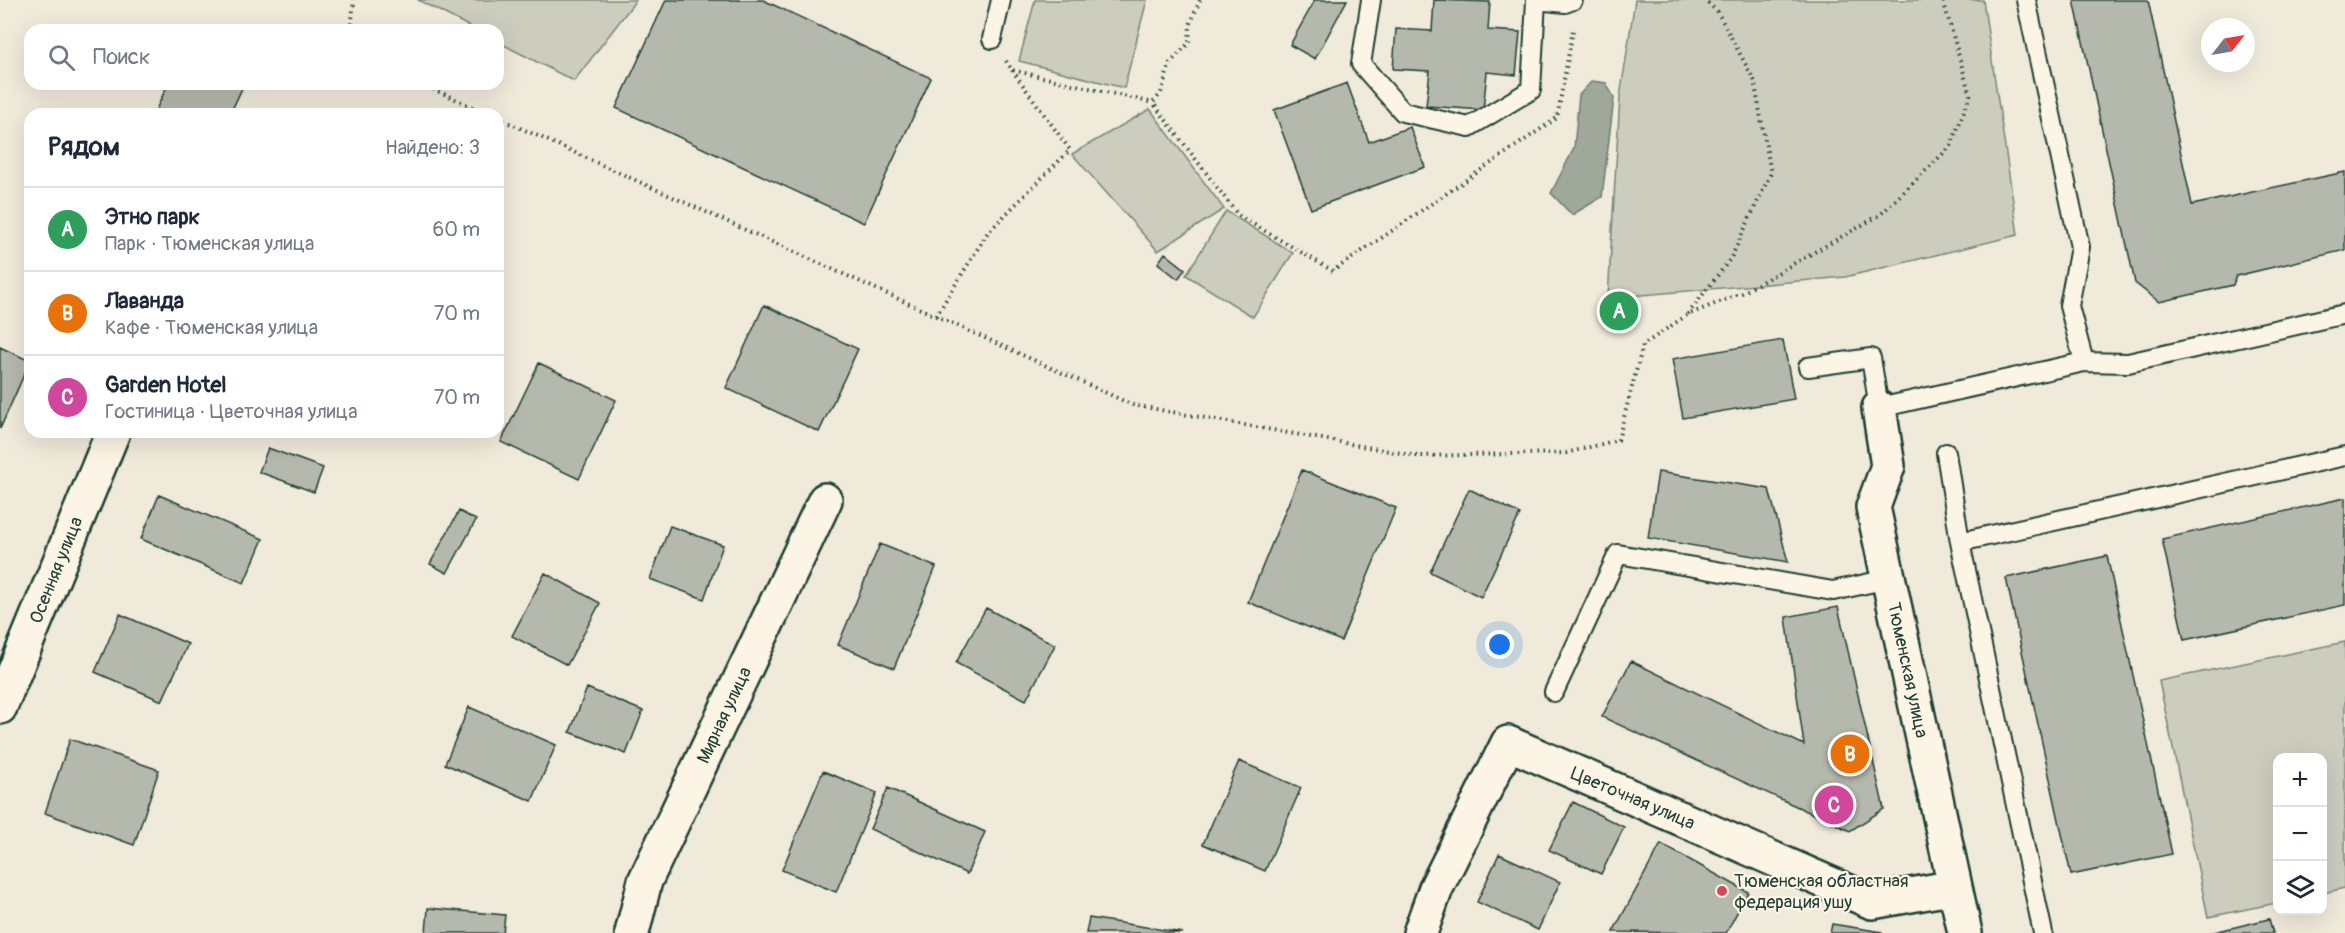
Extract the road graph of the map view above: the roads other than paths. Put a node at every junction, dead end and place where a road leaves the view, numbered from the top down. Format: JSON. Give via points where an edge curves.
{"nodes":[{"id":1,"x":1001,"y":0,"type":"edge"},
{"id":2,"x":1371,"y":0,"type":"edge"},
{"id":3,"x":1536,"y":0,"type":"edge"},
{"id":4,"x":1573,"y":0,"type":"edge"},
{"id":5,"x":2026,"y":0,"type":"edge"},
{"id":6,"x":992,"y":39,"type":"road end"},
{"id":7,"x":2345,"y":314,"type":"edge"},
{"id":8,"x":2084,"y":362,"type":"junction"},
{"id":9,"x":1809,"y":367,"type":"dead end"},
{"id":10,"x":1879,"y":408,"type":"junction"},
{"id":11,"x":111,"y":438,"type":"edge"},
{"id":12,"x":1946,"y":453,"type":"dead end"},
{"id":13,"x":2345,"y":456,"type":"edge"},
{"id":14,"x":825,"y":500,"type":"dead end"},
{"id":15,"x":1960,"y":542,"type":"junction"},
{"id":16,"x":1888,"y":579,"type":"junction"},
{"id":17,"x":1554,"y":692,"type":"dead end"},
{"id":18,"x":0,"y":707,"type":"edge"},
{"id":19,"x":1956,"y":887,"type":"junction"},
{"id":20,"x":632,"y":933,"type":"edge"},
{"id":21,"x":1420,"y":933,"type":"edge"},
{"id":22,"x":1965,"y":933,"type":"edge"},
{"id":23,"x":2043,"y":933,"type":"edge"}],
"edges":[{"from":1,"to":6,"type":"lane"},
{"from":2,"to":3,"type":"lane","via":[[1361,64],[1403,112],[1469,128],[1531,90]]},
{"from":3,"to":4,"type":"lane"},
{"from":5,"to":8,"type":"lane","via":[[2080,247],[2069,306]]},
{"from":7,"to":8,"type":"lane","via":[[2128,363]]},
{"from":8,"to":10,"type":"lane"},
{"from":9,"to":10,"type":"lane","via":[[1871,358]]},
{"from":10,"to":16,"type":"street","name":"Тюменская улица","via":[[1888,466],[1873,507]]},
{"from":11,"to":18,"type":"street","name":"Осенняя улица"},
{"from":12,"to":15,"type":"lane"},
{"from":13,"to":15,"type":"lane"},
{"from":14,"to":20,"type":"street","name":"Мирная улица","via":[[645,881]]},
{"from":15,"to":23,"type":"lane"},
{"from":16,"to":17,"type":"lane","via":[[1833,591],[1618,554]]},
{"from":16,"to":19,"type":"street","name":"Тюменская улица"},
{"from":19,"to":21,"type":"street","name":"Цветочная улица","via":[[1872,902],[1508,743],[1436,888]]},
{"from":19,"to":22,"type":"street","name":"Тюменская улица"}]}
